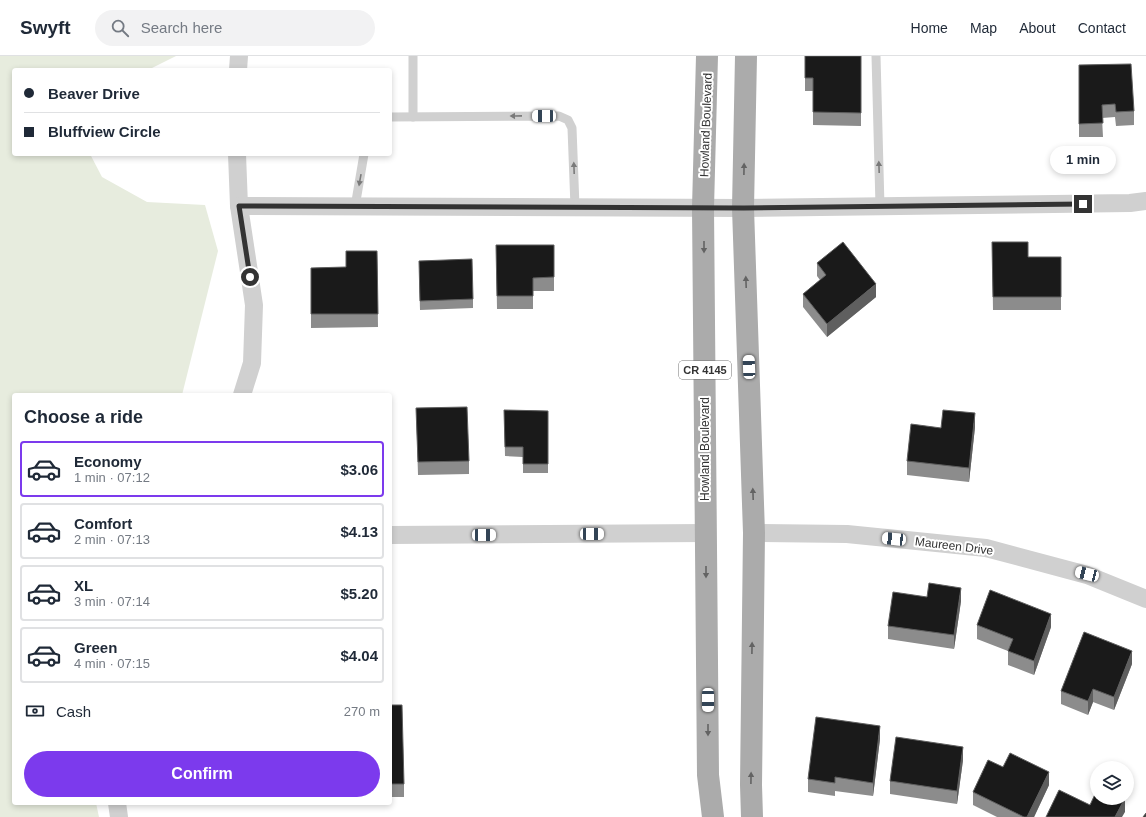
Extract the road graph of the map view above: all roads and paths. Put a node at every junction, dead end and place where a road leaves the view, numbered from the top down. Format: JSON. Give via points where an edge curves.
{"nodes":[{"id":1,"x":239,"y":56,"type":"edge"},
{"id":2,"x":413,"y":56,"type":"edge"},
{"id":3,"x":707,"y":56,"type":"edge"},
{"id":4,"x":746,"y":56,"type":"edge"},
{"id":5,"x":876,"y":56,"type":"edge"},
{"id":6,"x":238,"y":68,"type":"edge"},
{"id":7,"x":392,"y":117,"type":"edge"},
{"id":8,"x":413,"y":117,"type":"junction"},
{"id":9,"x":237,"y":156,"type":"edge"},
{"id":10,"x":364,"y":156,"type":"edge"},
{"id":11,"x":1146,"y":201,"type":"edge"},
{"id":12,"x":239,"y":206,"type":"junction"},
{"id":13,"x":880,"y":206,"type":"junction"},
{"id":14,"x":355,"y":207,"type":"junction"},
{"id":15,"x":575,"y":207,"type":"junction"},
{"id":16,"x":703,"y":208,"type":"junction"},
{"id":17,"x":744,"y":208,"type":"junction"},
{"id":18,"x":243,"y":393,"type":"edge"},
{"id":19,"x":706,"y":533,"type":"junction"},
{"id":20,"x":754,"y":533,"type":"junction"},
{"id":21,"x":392,"y":535,"type":"edge"},
{"id":22,"x":1146,"y":599,"type":"edge"},
{"id":23,"x":117,"y":805,"type":"edge"},
{"id":24,"x":119,"y":817,"type":"edge"},
{"id":25,"x":713,"y":817,"type":"edge"},
{"id":26,"x":752,"y":817,"type":"edge"}],
"edges":[{"from":1,"to":6,"type":"street"},
{"from":2,"to":8,"type":"lane"},
{"from":3,"to":16,"type":"main road","name":"Howland Boulevard","number":"CR 4145"},
{"from":17,"to":4,"type":"main road","number":"CR 4145","one_way":true},
{"from":13,"to":5,"type":"lane","one_way":true},
{"from":7,"to":8,"type":"lane"},
{"from":15,"to":8,"type":"lane","one_way":true,"via":[[572,128],[568,120],[559,116]]},
{"from":9,"to":12,"type":"street"},
{"from":10,"to":14,"type":"lane","one_way":true},
{"from":11,"to":13,"type":"street"},
{"from":12,"to":14,"type":"street"},
{"from":12,"to":18,"type":"street","via":[[254,305],[252,362]]},
{"from":13,"to":17,"type":"street"},
{"from":14,"to":15,"type":"street"},
{"from":15,"to":16,"type":"street"},
{"from":16,"to":17,"type":"street"},
{"from":16,"to":19,"type":"main road","name":"Howland Boulevard","number":"CR 4145","one_way":true},
{"from":20,"to":17,"type":"main road","number":"CR 4145","one_way":true},
{"from":19,"to":21,"type":"street"},
{"from":19,"to":25,"type":"main road","name":"Howland Boulevard","number":"CR 4145","one_way":true,"via":[[708,775]]},
{"from":20,"to":22,"type":"street","name":"Maureen Drive","via":[[847,534],[986,548],[1087,574]]},
{"from":26,"to":20,"type":"main road","number":"CR 4145","one_way":true},
{"from":23,"to":24,"type":"street"}]}
